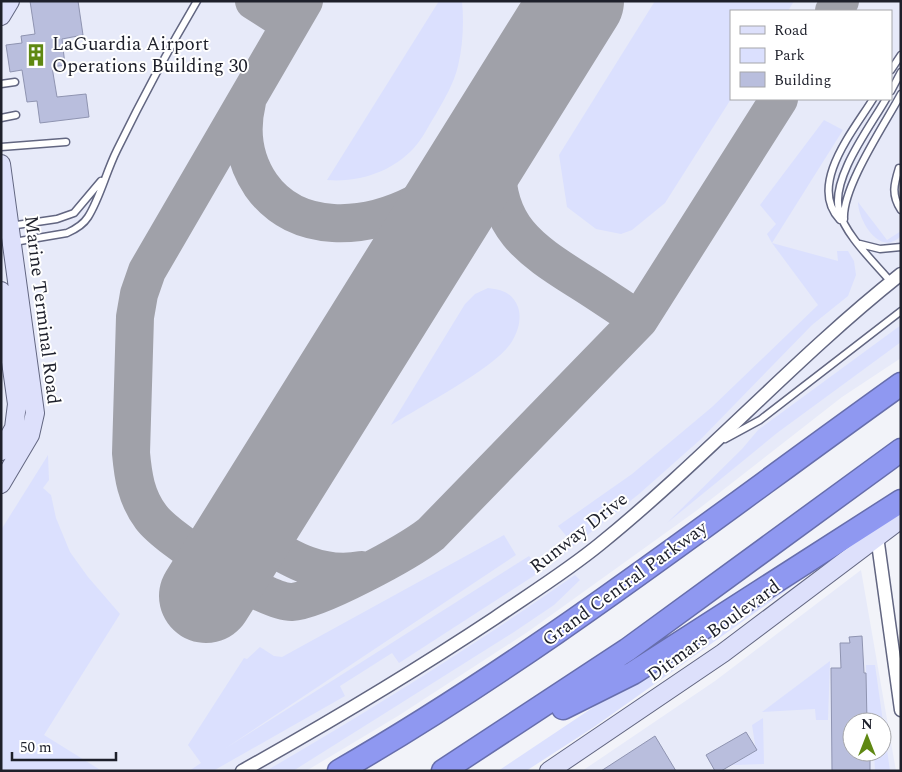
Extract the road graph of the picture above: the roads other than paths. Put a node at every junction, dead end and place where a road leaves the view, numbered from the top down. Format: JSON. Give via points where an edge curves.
{"nodes":[{"id":1,"x":10,"y":1,"type":"edge"},
{"id":2,"x":197,"y":1,"type":"edge"},
{"id":3,"x":1,"y":16,"type":"edge"},
{"id":4,"x":901,"y":55,"type":"edge"},
{"id":5,"x":892,"y":68,"type":"edge"},
{"id":6,"x":901,"y":72,"type":"edge"},
{"id":7,"x":15,"y":82,"type":"dead end"},
{"id":8,"x":1,"y":84,"type":"edge"},
{"id":9,"x":892,"y":89,"type":"edge"},
{"id":10,"x":901,"y":94,"type":"edge"},
{"id":11,"x":872,"y":100,"type":"edge"},
{"id":12,"x":885,"y":100,"type":"edge"},
{"id":13,"x":16,"y":115,"type":"dead end"},
{"id":14,"x":1,"y":118,"type":"edge"},
{"id":15,"x":66,"y":142,"type":"dead end"},
{"id":16,"x":1,"y":147,"type":"edge"},
{"id":17,"x":1,"y":164,"type":"edge"},
{"id":18,"x":899,"y":168,"type":"dead end"},
{"id":19,"x":104,"y":176,"type":"junction"},
{"id":20,"x":901,"y":210,"type":"edge"},
{"id":21,"x":845,"y":225,"type":"junction"},
{"id":22,"x":6,"y":235,"type":"edge"},
{"id":23,"x":858,"y":244,"type":"junction"},
{"id":24,"x":901,"y":247,"type":"edge"},
{"id":25,"x":896,"y":278,"type":"edge"},
{"id":26,"x":2,"y":301,"type":"edge"},
{"id":27,"x":901,"y":311,"type":"edge"},
{"id":28,"x":901,"y":384,"type":"edge"},
{"id":29,"x":713,"y":446,"type":"junction"},
{"id":30,"x":901,"y":450,"type":"edge"},
{"id":31,"x":1,"y":451,"type":"edge"},
{"id":32,"x":1,"y":484,"type":"edge"},
{"id":33,"x":901,"y":502,"type":"edge"},
{"id":34,"x":901,"y":519,"type":"edge"},
{"id":35,"x":877,"y":536,"type":"junction"},
{"id":36,"x":901,"y":710,"type":"edge"},
{"id":37,"x":451,"y":766,"type":"edge"},
{"id":38,"x":242,"y":771,"type":"edge"},
{"id":39,"x":340,"y":771,"type":"edge"},
{"id":40,"x":549,"y":771,"type":"edge"}],
"edges":[{"from":1,"to":3,"type":"street"},
{"from":2,"to":19,"type":"lane","via":[[140,102]]},
{"from":4,"to":5,"type":"lane"},
{"from":6,"to":9,"type":"lane"},
{"from":7,"to":8,"type":"lane"},
{"from":10,"to":21,"type":"lane","via":[[850,186],[844,210]]},
{"from":11,"to":21,"type":"lane","via":[[838,156],[829,180],[831,209]]},
{"from":12,"to":21,"type":"lane","via":[[842,179],[837,199]]},
{"from":13,"to":14,"type":"lane"},
{"from":15,"to":16,"type":"lane"},
{"from":17,"to":22,"type":"street","name":"Marine Terminal Road"},
{"from":18,"to":20,"type":"lane","via":[[893,192]]},
{"from":19,"to":22,"type":"lane","via":[[74,213]]},
{"from":19,"to":22,"type":"lane","via":[[95,203],[81,226],[67,233]]},
{"from":21,"to":23,"type":"lane"},
{"from":22,"to":32,"type":"street","name":"Marine Terminal Road","via":[[35,413],[30,435]]},
{"from":23,"to":24,"type":"lane","via":[[880,249]]},
{"from":23,"to":25,"type":"lane"},
{"from":25,"to":29,"type":"street","name":"Runway Drive","via":[[748,409]]},
{"from":26,"to":31,"type":"street","name":"Marine Terminal Road","via":[[18,404],[14,428]]},
{"from":27,"to":29,"type":"lane","via":[[760,420]]},
{"from":28,"to":39,"type":"highway","name":"Grand Central Parkway","via":[[590,611]]},
{"from":29,"to":38,"type":"street","name":"Runway Drive","via":[[598,545],[550,580],[392,684]]},
{"from":30,"to":37,"type":"highway","via":[[627,650]]},
{"from":33,"to":37,"type":"highway","via":[[633,673]]},
{"from":34,"to":35,"type":"street","name":"Ditmars Boulevard"},
{"from":35,"to":36,"type":"street"},
{"from":35,"to":40,"type":"street","name":"Ditmars Boulevard","via":[[710,662]]}]}
